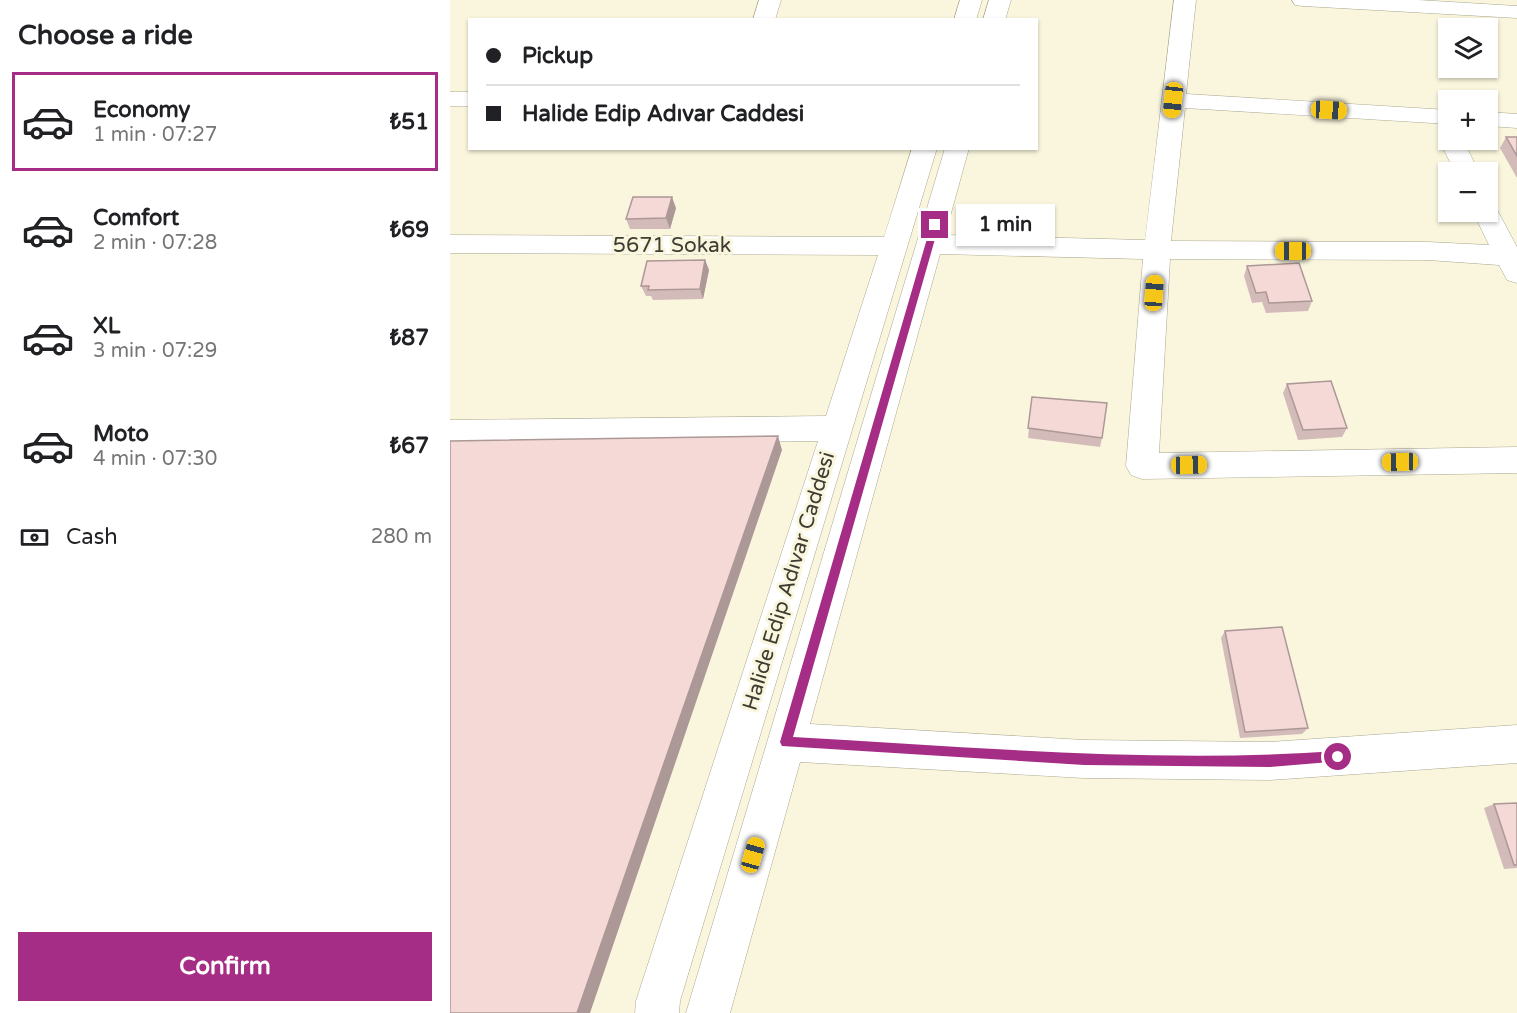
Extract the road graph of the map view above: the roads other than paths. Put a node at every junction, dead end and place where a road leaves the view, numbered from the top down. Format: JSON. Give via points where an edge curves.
{"nodes":[{"id":1,"x":770,"y":0,"type":"edge"},
{"id":2,"x":971,"y":0,"type":"edge"},
{"id":3,"x":1000,"y":0,"type":"edge"},
{"id":4,"x":1185,"y":0,"type":"edge"},
{"id":5,"x":1302,"y":0,"type":"edge"},
{"id":6,"x":1517,"y":12,"type":"edge"},
{"id":7,"x":765,"y":18,"type":"edge"},
{"id":8,"x":966,"y":18,"type":"edge"},
{"id":9,"x":995,"y":18,"type":"edge"},
{"id":10,"x":450,"y":99,"type":"edge"},
{"id":11,"x":468,"y":99,"type":"edge"},
{"id":12,"x":1173,"y":100,"type":"junction"},
{"id":13,"x":1498,"y":119,"type":"edge"},
{"id":14,"x":1517,"y":120,"type":"edge"},
{"id":15,"x":1438,"y":121,"type":"edge"},
{"id":16,"x":924,"y":150,"type":"edge"},
{"id":17,"x":956,"y":150,"type":"edge"},
{"id":18,"x":1491,"y":222,"type":"edge"},
{"id":19,"x":450,"y":244,"type":"edge"},
{"id":20,"x":929,"y":244,"type":"junction"},
{"id":21,"x":894,"y":246,"type":"junction"},
{"id":22,"x":1157,"y":250,"type":"junction"},
{"id":23,"x":1512,"y":264,"type":"edge"},
{"id":24,"x":837,"y":428,"type":"junction"},
{"id":25,"x":450,"y":433,"type":"edge"},
{"id":26,"x":1517,"y":460,"type":"edge"},
{"id":27,"x":786,"y":742,"type":"junction"},
{"id":28,"x":1517,"y":744,"type":"edge"},
{"id":29,"x":657,"y":1013,"type":"edge"},
{"id":30,"x":708,"y":1013,"type":"edge"}],
"edges":[{"from":1,"to":7,"type":"street"},
{"from":2,"to":8,"type":"street"},
{"from":3,"to":9,"type":"street"},
{"from":4,"to":12,"type":"street"},
{"from":5,"to":6,"type":"street"},
{"from":10,"to":11,"type":"street"},
{"from":12,"to":15,"type":"street"},
{"from":12,"to":22,"type":"street"},
{"from":13,"to":14,"type":"street"},
{"from":16,"to":21,"type":"street","name":"Halide Edip Adıvar Caddesi"},
{"from":17,"to":20,"type":"street","name":"Halide Edip Adıvar Caddesi"},
{"from":18,"to":23,"type":"street"},
{"from":19,"to":21,"type":"street","name":"5671 Sokak"},
{"from":20,"to":22,"type":"street"},
{"from":20,"to":27,"type":"street","name":"Halide Edip Adıvar Caddesi"},
{"from":21,"to":24,"type":"street","name":"Halide Edip Adıvar Caddesi"},
{"from":22,"to":23,"type":"street","via":[[1428,251]]},
{"from":22,"to":26,"type":"street","via":[[1142,466]]},
{"from":24,"to":25,"type":"street"},
{"from":24,"to":29,"type":"street","name":"Halide Edip Adıvar Caddesi"},
{"from":27,"to":28,"type":"street","via":[[1084,759],[1270,761]]},
{"from":27,"to":30,"type":"street","name":"Halide Edip Adıvar Caddesi"}]}
